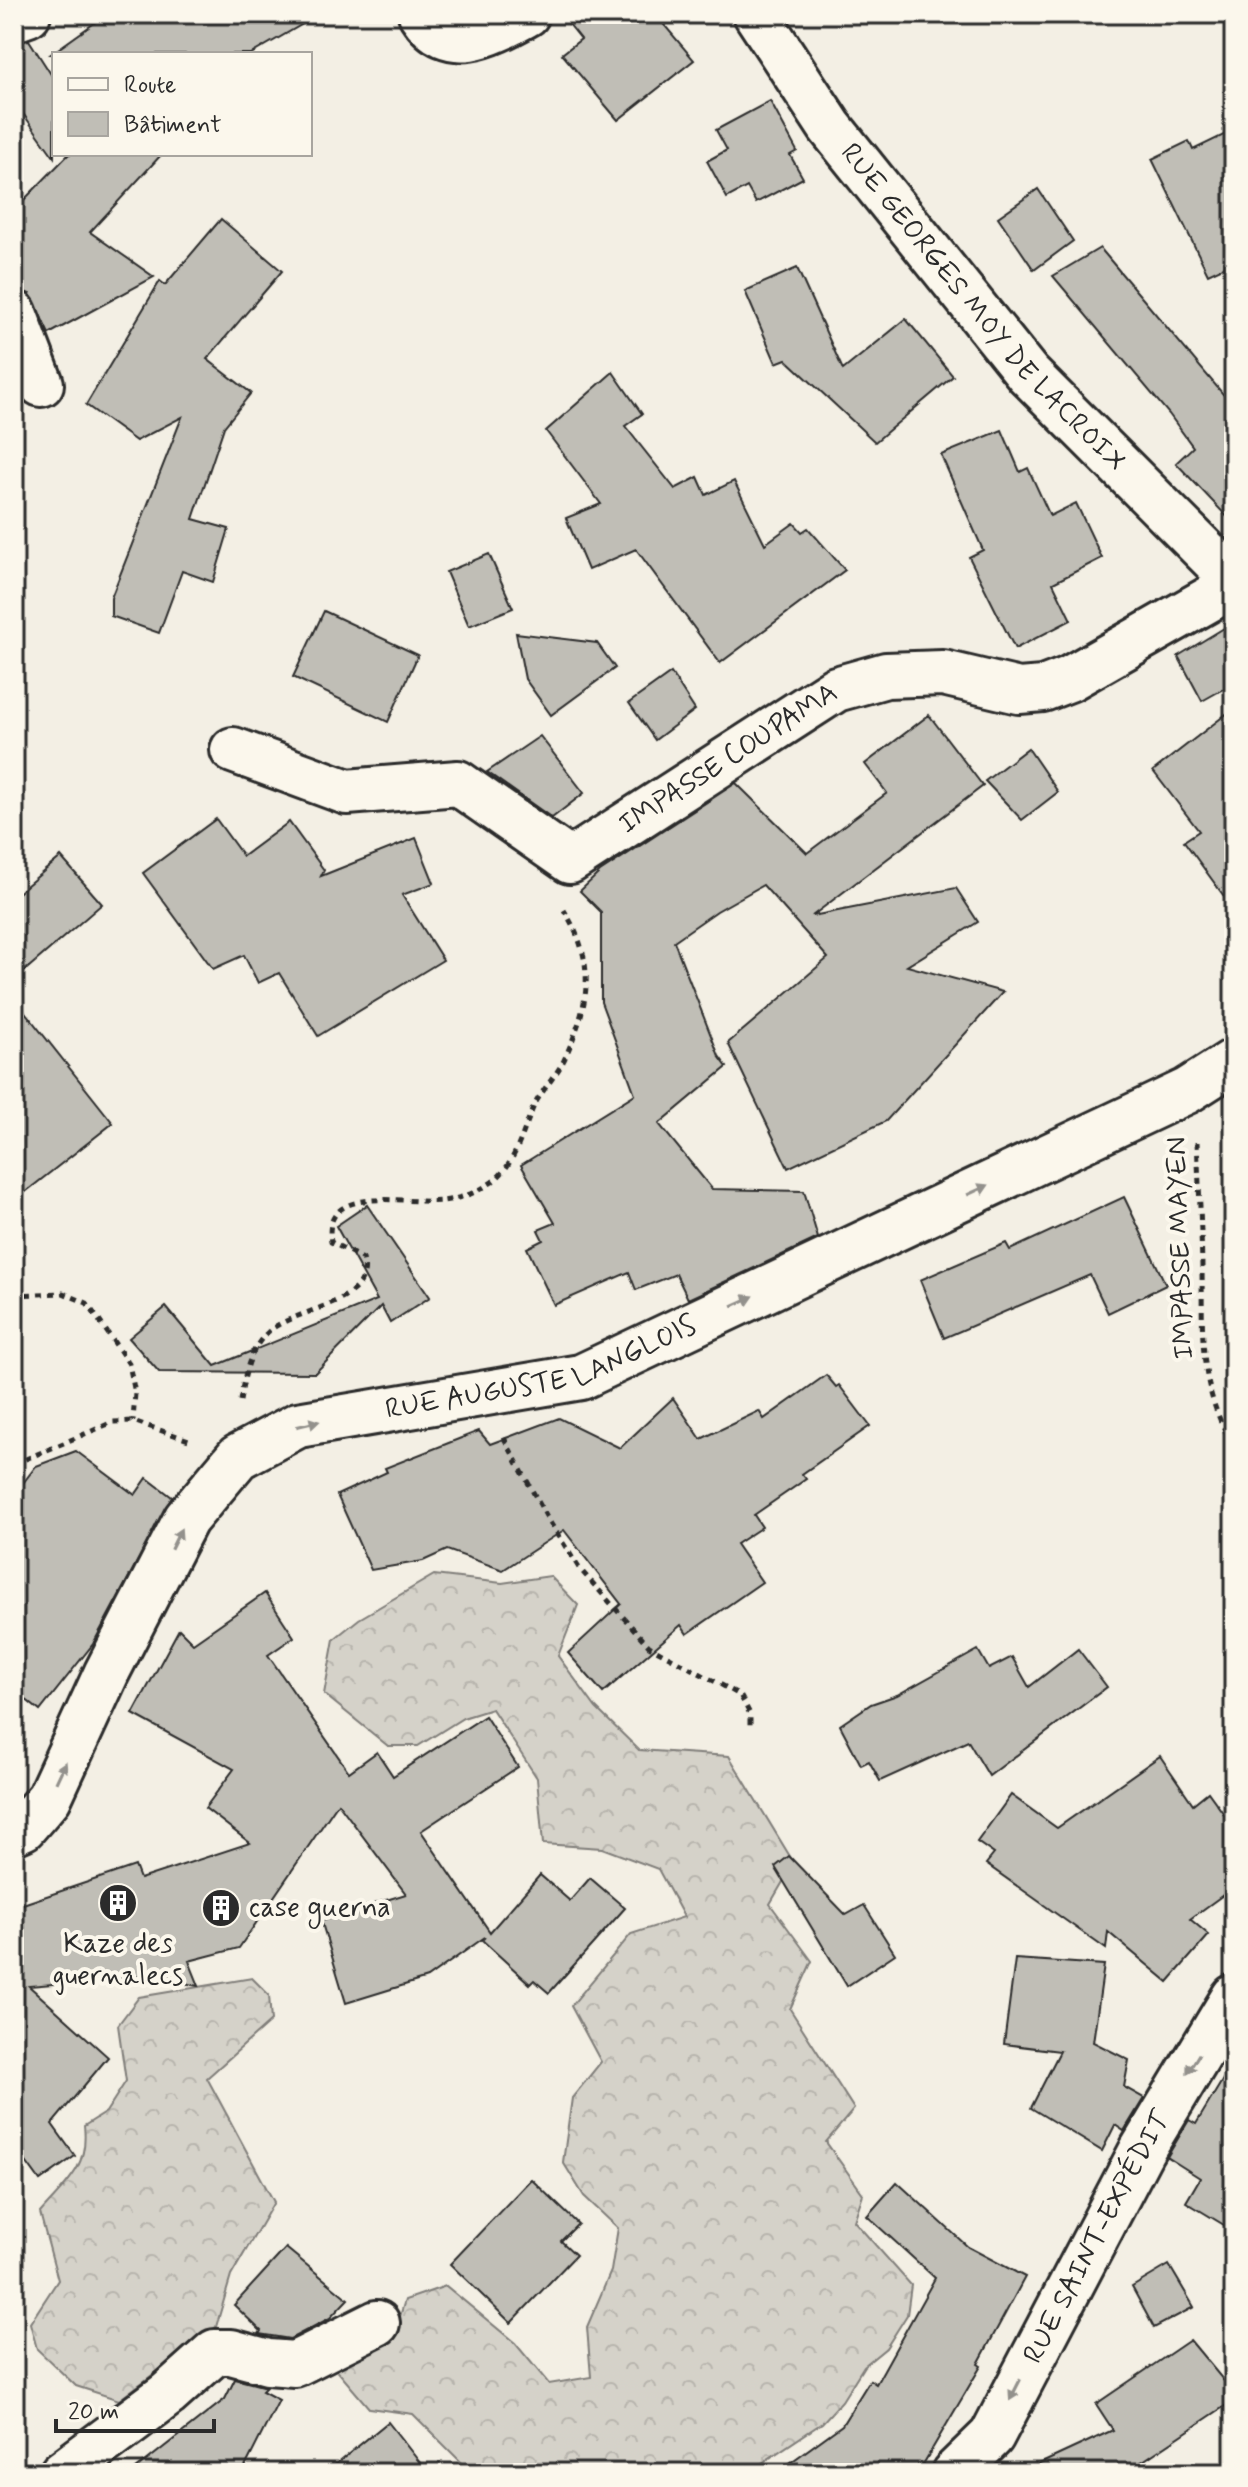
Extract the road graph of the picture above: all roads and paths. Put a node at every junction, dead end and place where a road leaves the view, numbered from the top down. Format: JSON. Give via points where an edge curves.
{"nodes":[{"id":1,"x":28,"y":14,"type":"edge"},
{"id":2,"x":421,"y":14,"type":"edge"},
{"id":3,"x":527,"y":14,"type":"edge"},
{"id":4,"x":756,"y":14,"type":"edge"},
{"id":5,"x":14,"y":19,"type":"edge"},
{"id":6,"x":14,"y":313,"type":"edge"},
{"id":7,"x":41,"y":384,"type":"dead end"},
{"id":8,"x":1234,"y":582,"type":"edge"},
{"id":9,"x":233,"y":750,"type":"dead end"},
{"id":10,"x":570,"y":861,"type":"junction"},
{"id":11,"x":1234,"y":1061,"type":"edge"},
{"id":12,"x":1187,"y":1091,"type":"junction"},
{"id":13,"x":14,"y":1295,"type":"edge"},
{"id":14,"x":486,"y":1392,"type":"junction"},
{"id":15,"x":133,"y":1421,"type":"junction"},
{"id":16,"x":1234,"y":1446,"type":"edge"},
{"id":17,"x":240,"y":1455,"type":"junction"},
{"id":18,"x":14,"y":1464,"type":"edge"},
{"id":19,"x":750,"y":1727,"type":"dead end"},
{"id":20,"x":14,"y":1832,"type":"edge"},
{"id":21,"x":1234,"y":1997,"type":"edge"},
{"id":22,"x":377,"y":2323,"type":"dead end"},
{"id":23,"x":62,"y":2473,"type":"edge"},
{"id":24,"x":954,"y":2473,"type":"edge"}],
"edges":[{"from":1,"to":5,"type":"street"},
{"from":2,"to":3,"type":"street","via":[[439,33],[473,39]]},
{"from":4,"to":8,"type":"street","name":"RUE GEORGES MOY DE LACROIX","via":[[830,127],[1028,374]]},
{"from":6,"to":7,"type":"street"},
{"from":8,"to":10,"type":"street","name":"IMPASSE COUPAMA","via":[[1043,689],[999,688],[943,673],[886,675],[836,689]]},
{"from":9,"to":10,"type":"street","via":[[347,792],[458,783]]},
{"from":10,"to":17,"type":"path","via":[[559,894],[582,938],[588,967],[581,1013],[563,1061],[535,1104],[508,1165],[492,1183],[469,1195],[443,1201],[369,1200],[336,1214],[330,1224],[331,1242],[363,1259],[366,1274],[351,1293],[286,1320],[256,1346],[238,1413]]},
{"from":11,"to":12,"type":"street","name":"RUE AUGUSTE LANGLOIS"},
{"from":14,"to":12,"type":"street","name":"RUE AUGUSTE LANGLOIS","one_way":true,"via":[[581,1377]]},
{"from":12,"to":16,"type":"path","name":"IMPASSE MAYEN","via":[[1195,1118],[1201,1217],[1201,1342],[1210,1395]]},
{"from":13,"to":15,"type":"path","via":[[63,1293],[87,1303],[129,1364]]},
{"from":17,"to":14,"type":"street","name":"RUE AUGUSTE LANGLOIS","one_way":true,"via":[[298,1425]]},
{"from":14,"to":19,"type":"path","via":[[497,1425],[579,1568],[649,1646],[740,1695]]},
{"from":15,"to":17,"type":"path"},
{"from":15,"to":18,"type":"path","via":[[113,1422]]},
{"from":20,"to":17,"type":"street","name":"RUE AUGUSTE LANGLOIS","one_way":true,"via":[[49,1798],[186,1519]]},
{"from":21,"to":24,"type":"street","name":"RUE SAINT-EXPÉDIT","one_way":true,"via":[[1142,2150],[992,2436]]},
{"from":22,"to":23,"type":"street","via":[[295,2364],[215,2352]]}]}
